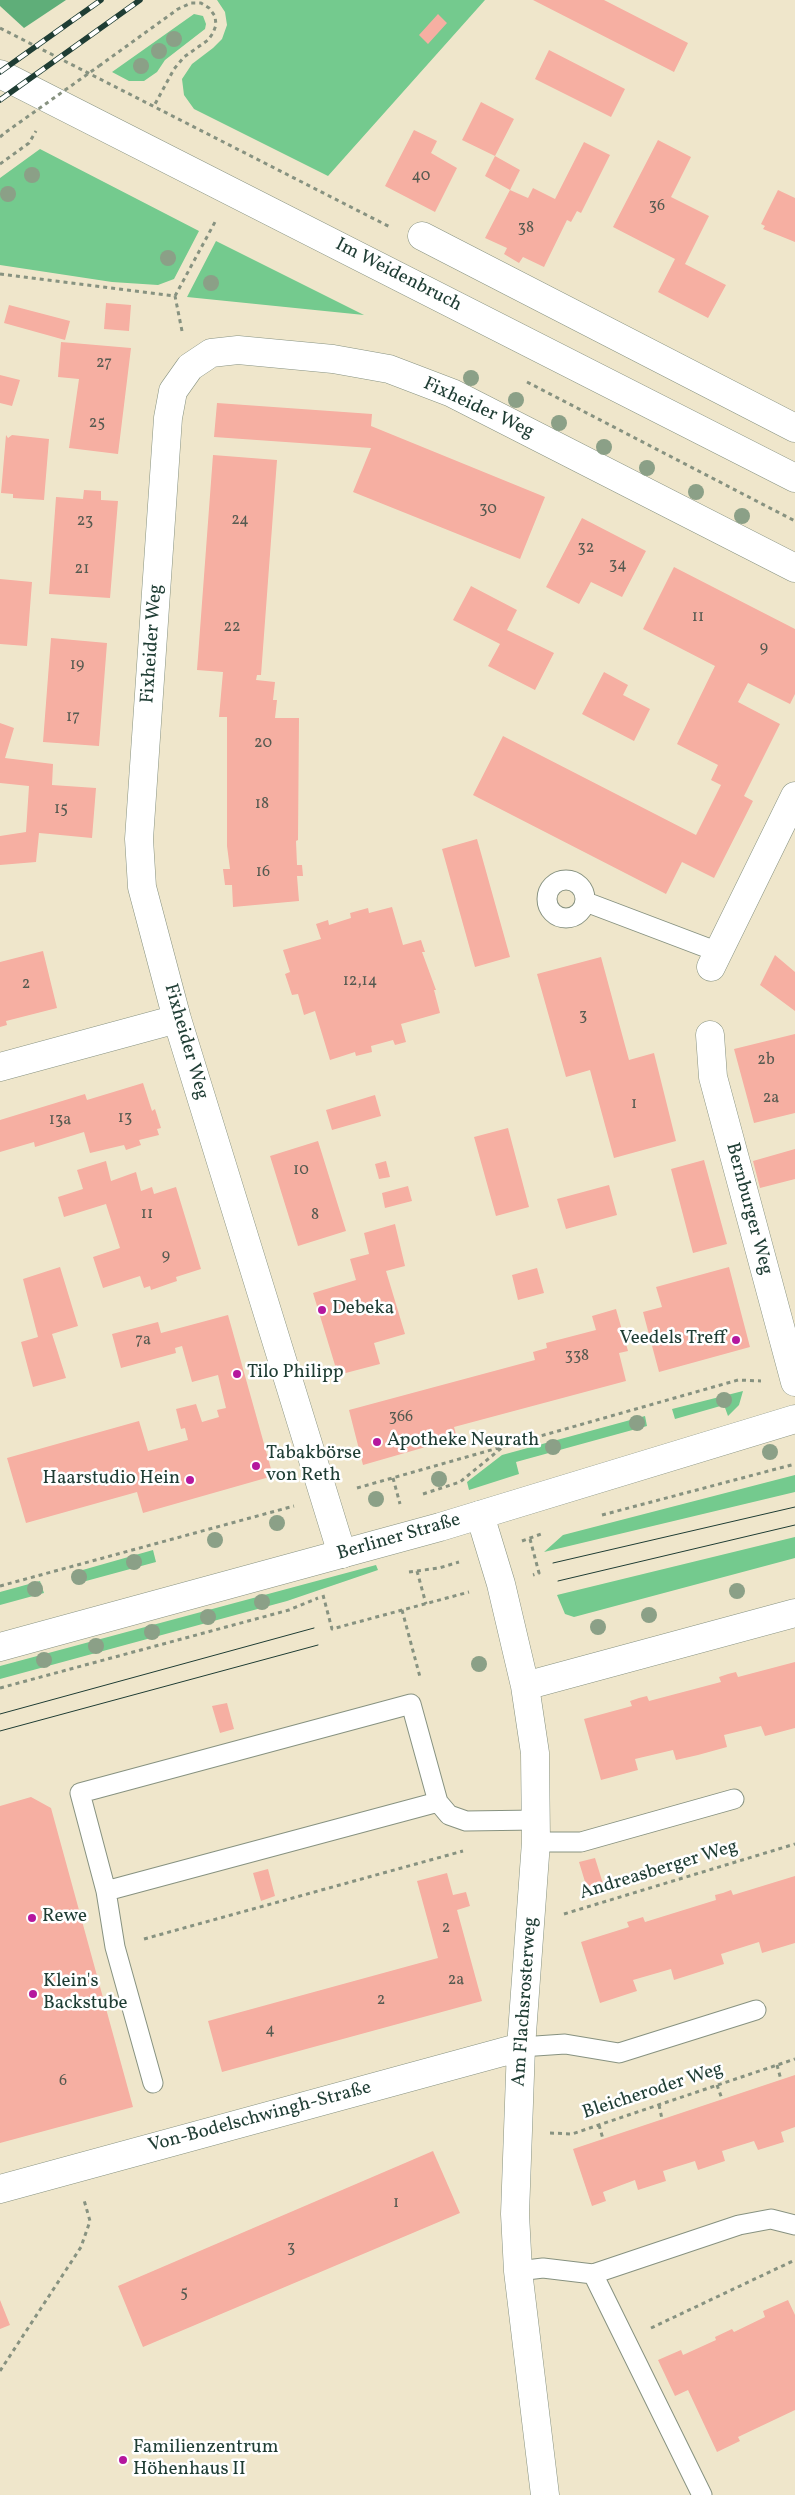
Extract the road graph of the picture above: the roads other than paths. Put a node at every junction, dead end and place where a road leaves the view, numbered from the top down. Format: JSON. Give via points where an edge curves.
{"nodes":[{"id":1,"x":0,"y":74,"type":"edge"},
{"id":2,"x":422,"y":236,"type":"road end"},
{"id":3,"x":795,"y":428,"type":"edge"},
{"id":4,"x":795,"y":478,"type":"edge"},
{"id":5,"x":795,"y":568,"type":"edge"},
{"id":6,"x":795,"y":796,"type":"edge"},
{"id":7,"x":586,"y":902,"type":"dead end"},
{"id":8,"x":715,"y":960,"type":"joint"},
{"id":9,"x":177,"y":1020,"type":"junction"},
{"id":10,"x":710,"y":1035,"type":"dead end"},
{"id":11,"x":0,"y":1066,"type":"edge"},
{"id":12,"x":795,"y":1382,"type":"edge"},
{"id":13,"x":795,"y":1419,"type":"edge"},
{"id":14,"x":480,"y":1515,"type":"junction"},
{"id":15,"x":342,"y":1554,"type":"junction"},
{"id":16,"x":795,"y":1613,"type":"edge"},
{"id":17,"x":0,"y":1647,"type":"edge"},
{"id":18,"x":526,"y":1686,"type":"junction"},
{"id":19,"x":734,"y":1799,"type":"dead end"},
{"id":20,"x":438,"y":1802,"type":"junction"},
{"id":21,"x":536,"y":1831,"type":"junction"},
{"id":22,"x":106,"y":1891,"type":"junction"},
{"id":23,"x":756,"y":2010,"type":"dead end"},
{"id":24,"x":521,"y":2047,"type":"junction"},
{"id":25,"x":154,"y":2083,"type":"dead end"},
{"id":26,"x":0,"y":2189,"type":"edge"},
{"id":27,"x":795,"y":2225,"type":"edge"},
{"id":28,"x":518,"y":2270,"type":"junction"},
{"id":29,"x":593,"y":2274,"type":"junction"},
{"id":30,"x":545,"y":2495,"type":"edge"},
{"id":31,"x":702,"y":2495,"type":"edge"}],
"edges":[{"from":1,"to":4,"type":"street","name":"Im Weidenbruch"},
{"from":2,"to":3,"type":"street"},
{"from":5,"to":9,"type":"street","name":"Fixheider Weg","via":[[452,393],[389,369],[333,359],[238,350],[211,353],[190,367],[173,391],[168,418],[139,839],[142,887]]},
{"from":6,"to":8,"type":"street"},
{"from":7,"to":8,"type":"lane"},
{"from":9,"to":11,"type":"street"},
{"from":9,"to":15,"type":"street","name":"Fixheider Weg"},
{"from":10,"to":12,"type":"street","name":"Bernburger Weg","via":[[712,1077]]},
{"from":13,"to":14,"type":"street","name":"Berliner Straße"},
{"from":14,"to":15,"type":"street","name":"Berliner Straße"},
{"from":14,"to":18,"type":"street","name":"Am Flachsrosterweg"},
{"from":15,"to":17,"type":"street","name":"Berliner Straße"},
{"from":16,"to":18,"type":"street"},
{"from":18,"to":21,"type":"street","name":"Am Flachsrosterweg","via":[[535,1753]]},
{"from":19,"to":21,"type":"lane","via":[[580,1842]]},
{"from":20,"to":21,"type":"lane","via":[[450,1815],[466,1821]]},
{"from":20,"to":22,"type":"lane"},
{"from":20,"to":22,"type":"lane","via":[[412,1704],[80,1793]]},
{"from":21,"to":24,"type":"street","name":"Am Flachsrosterweg"},
{"from":22,"to":25,"type":"lane","via":[[115,1947]]},
{"from":23,"to":24,"type":"lane","via":[[620,2053],[565,2044]]},
{"from":24,"to":26,"type":"street","name":"Von-Bodelschwingh-Straße"},
{"from":24,"to":28,"type":"street","name":"Am Flachsrosterweg","via":[[515,2214]]},
{"from":27,"to":29,"type":"lane","via":[[771,2219],[738,2225]]},
{"from":28,"to":29,"type":"lane","via":[[543,2268]]},
{"from":28,"to":30,"type":"street","name":"Am Flachsrosterweg"},
{"from":29,"to":31,"type":"lane"}]}
